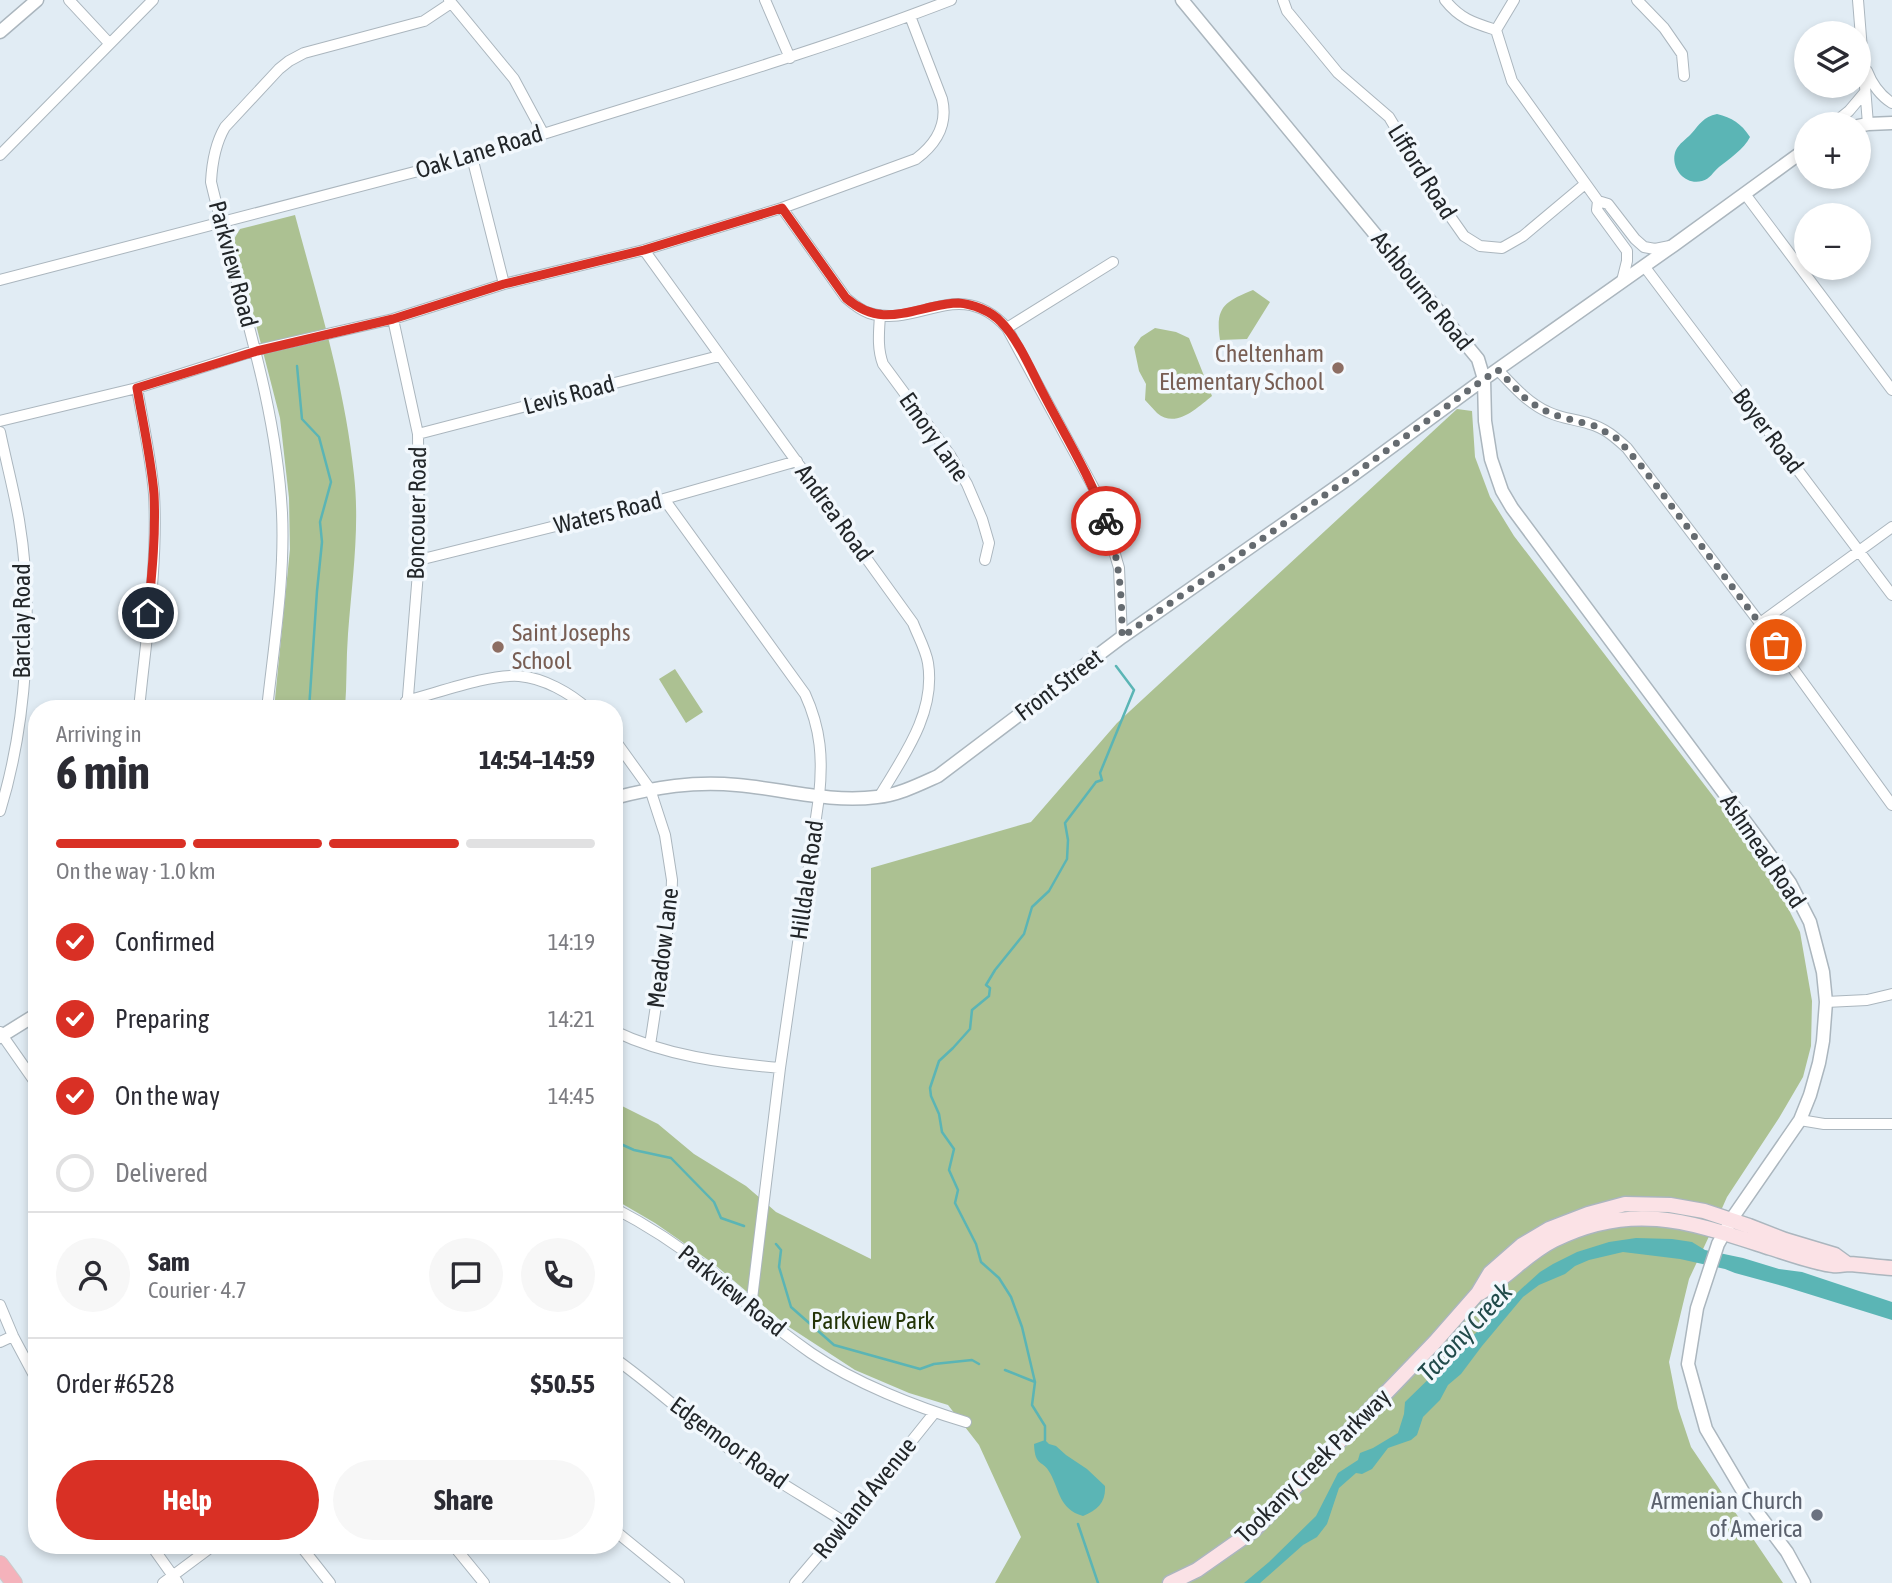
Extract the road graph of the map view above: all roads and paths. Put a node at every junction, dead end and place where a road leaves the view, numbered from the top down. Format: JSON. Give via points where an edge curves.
{"nodes":[{"id":1,"x":37,"y":0,"type":"edge"},
{"id":2,"x":69,"y":0,"type":"edge"},
{"id":3,"x":153,"y":0,"type":"edge"},
{"id":4,"x":765,"y":0,"type":"edge"},
{"id":5,"x":951,"y":0,"type":"edge"},
{"id":6,"x":1182,"y":0,"type":"edge"},
{"id":7,"x":1283,"y":0,"type":"edge"},
{"id":8,"x":1445,"y":0,"type":"edge"},
{"id":9,"x":1514,"y":0,"type":"edge"},
{"id":10,"x":1637,"y":0,"type":"edge"},
{"id":11,"x":1858,"y":0,"type":"edge"},
{"id":12,"x":450,"y":2,"type":"edge"},
{"id":13,"x":910,"y":16,"type":"junction"},
{"id":14,"x":1860,"y":21,"type":"edge"},
{"id":15,"x":1496,"y":30,"type":"junction"},
{"id":16,"x":0,"y":32,"type":"edge"},
{"id":17,"x":109,"y":43,"type":"junction"},
{"id":18,"x":790,"y":58,"type":"junction"},
{"id":19,"x":1684,"y":76,"type":"dead end"},
{"id":20,"x":1871,"y":80,"type":"edge"},
{"id":21,"x":1860,"y":98,"type":"edge"},
{"id":22,"x":1892,"y":103,"type":"edge"},
{"id":23,"x":1848,"y":112,"type":"edge"},
{"id":24,"x":1892,"y":123,"type":"edge"},
{"id":25,"x":1871,"y":124,"type":"edge"},
{"id":26,"x":543,"y":133,"type":"junction"},
{"id":27,"x":0,"y":155,"type":"edge"},
{"id":28,"x":472,"y":157,"type":"junction"},
{"id":29,"x":1794,"y":158,"type":"edge"},
{"id":30,"x":1585,"y":184,"type":"junction"},
{"id":31,"x":1745,"y":194,"type":"junction"},
{"id":32,"x":1598,"y":201,"type":"junction"},
{"id":33,"x":782,"y":208,"type":"junction"},
{"id":34,"x":221,"y":222,"type":"junction"},
{"id":35,"x":1674,"y":245,"type":"junction"},
{"id":36,"x":644,"y":250,"type":"junction"},
{"id":37,"x":1113,"y":262,"type":"dead end"},
{"id":38,"x":1644,"y":267,"type":"junction"},
{"id":39,"x":0,"y":280,"type":"edge"},
{"id":40,"x":1622,"y":281,"type":"junction"},
{"id":41,"x":504,"y":284,"type":"junction"},
{"id":42,"x":880,"y":315,"type":"junction"},
{"id":43,"x":393,"y":319,"type":"junction"},
{"id":44,"x":1007,"y":328,"type":"junction"},
{"id":45,"x":257,"y":351,"type":"junction"},
{"id":46,"x":719,"y":356,"type":"junction"},
{"id":47,"x":1498,"y":370,"type":"junction"},
{"id":48,"x":1484,"y":379,"type":"junction"},
{"id":49,"x":137,"y":388,"type":"junction"},
{"id":50,"x":1892,"y":390,"type":"edge"},
{"id":51,"x":0,"y":421,"type":"edge"},
{"id":52,"x":0,"y":432,"type":"edge"},
{"id":53,"x":418,"y":434,"type":"junction"},
{"id":54,"x":797,"y":461,"type":"junction"},
{"id":55,"x":664,"y":499,"type":"junction"},
{"id":56,"x":1892,"y":527,"type":"edge"},
{"id":57,"x":1860,"y":551,"type":"junction"},
{"id":58,"x":419,"y":560,"type":"junction"},
{"id":59,"x":985,"y":560,"type":"dead end"},
{"id":60,"x":1892,"y":595,"type":"edge"},
{"id":61,"x":1760,"y":623,"type":"junction"},
{"id":62,"x":1122,"y":637,"type":"junction"},
{"id":63,"x":140,"y":700,"type":"edge"},
{"id":64,"x":268,"y":700,"type":"edge"},
{"id":65,"x":407,"y":700,"type":"edge"},
{"id":66,"x":422,"y":700,"type":"edge"},
{"id":67,"x":576,"y":700,"type":"edge"},
{"id":68,"x":623,"y":752,"type":"edge"},
{"id":69,"x":650,"y":789,"type":"junction"},
{"id":70,"x":623,"y":796,"type":"edge"},
{"id":71,"x":819,"y":797,"type":"junction"},
{"id":72,"x":879,"y":797,"type":"junction"},
{"id":73,"x":1892,"y":805,"type":"edge"},
{"id":74,"x":0,"y":811,"type":"edge"},
{"id":75,"x":1892,"y":994,"type":"edge"},
{"id":76,"x":1826,"y":1002,"type":"junction"},
{"id":77,"x":28,"y":1019,"type":"edge"},
{"id":78,"x":623,"y":1034,"type":"edge"},
{"id":79,"x":1,"y":1035,"type":"edge"},
{"id":80,"x":650,"y":1045,"type":"junction"},
{"id":81,"x":780,"y":1068,"type":"junction"},
{"id":82,"x":28,"y":1072,"type":"edge"},
{"id":83,"x":1800,"y":1120,"type":"junction"},
{"id":84,"x":1892,"y":1124,"type":"edge"},
{"id":85,"x":623,"y":1213,"type":"edge"},
{"id":86,"x":1724,"y":1232,"type":"junction"},
{"id":87,"x":1892,"y":1268,"type":"edge"},
{"id":88,"x":1478,"y":1293,"type":"junction"},
{"id":89,"x":0,"y":1305,"type":"edge"},
{"id":90,"x":751,"y":1307,"type":"junction"},
{"id":91,"x":13,"y":1336,"type":"junction"},
{"id":92,"x":0,"y":1342,"type":"edge"},
{"id":93,"x":28,"y":1364,"type":"edge"},
{"id":94,"x":623,"y":1365,"type":"edge"},
{"id":95,"x":935,"y":1412,"type":"junction"},
{"id":96,"x":966,"y":1422,"type":"dead end"},
{"id":97,"x":846,"y":1523,"type":"junction"},
{"id":98,"x":623,"y":1537,"type":"edge"},
{"id":99,"x":158,"y":1554,"type":"edge"},
{"id":100,"x":204,"y":1554,"type":"edge"},
{"id":101,"x":307,"y":1554,"type":"edge"},
{"id":102,"x":460,"y":1554,"type":"edge"},
{"id":103,"x":0,"y":1564,"type":"edge"},
{"id":104,"x":176,"y":1579,"type":"edge"},
{"id":105,"x":14,"y":1583,"type":"edge"},
{"id":106,"x":163,"y":1583,"type":"edge"},
{"id":107,"x":330,"y":1583,"type":"edge"},
{"id":108,"x":484,"y":1583,"type":"edge"},
{"id":109,"x":678,"y":1583,"type":"edge"},
{"id":110,"x":795,"y":1583,"type":"edge"},
{"id":111,"x":1170,"y":1583,"type":"edge"},
{"id":112,"x":1804,"y":1583,"type":"edge"}],
"edges":[{"from":1,"to":16,"type":"street"},
{"from":2,"to":17,"type":"street"},
{"from":3,"to":17,"type":"street"},
{"from":4,"to":18,"type":"street"},
{"from":5,"to":13,"type":"street","name":"Oak Lane Road"},
{"from":6,"to":48,"type":"street","name":"Ashbourne Road","via":[[1466,343],[1478,359]]},
{"from":7,"to":30,"type":"street","name":"Lifford Road","via":[[1338,73],[1389,117],[1464,236],[1480,246],[1502,248],[1523,236]]},
{"from":8,"to":15,"type":"street","via":[[1468,21]]},
{"from":9,"to":15,"type":"street"},
{"from":10,"to":19,"type":"street","via":[[1682,54]]},
{"from":11,"to":14,"type":"street"},
{"from":12,"to":26,"type":"street","via":[[514,79]]},
{"from":12,"to":34,"type":"street","name":"Parkview Road","via":[[424,21],[304,53],[279,69],[220,136],[211,182]]},
{"from":13,"to":18,"type":"street","name":"Oak Lane Road"},
{"from":13,"to":33,"type":"street","via":[[945,111],[933,142],[916,159]]},
{"from":15,"to":30,"type":"street","via":[[1512,81]]},
{"from":17,"to":27,"type":"street"},
{"from":18,"to":26,"type":"street","name":"Oak Lane Road"},
{"from":20,"to":22,"type":"street"},
{"from":21,"to":23,"type":"street"},
{"from":24,"to":25,"type":"street"},
{"from":26,"to":28,"type":"street","name":"Oak Lane Road"},
{"from":28,"to":34,"type":"street","name":"Oak Lane Road"},
{"from":28,"to":41,"type":"street"},
{"from":29,"to":31,"type":"street","name":"Ashbourne Road"},
{"from":30,"to":32,"type":"street"},
{"from":31,"to":35,"type":"street","name":"Ashbourne Road"},
{"from":31,"to":50,"type":"street"},
{"from":32,"to":35,"type":"street","via":[[1608,204],[1644,247]]},
{"from":32,"to":40,"type":"street","via":[[1597,209],[1628,251]]},
{"from":33,"to":36,"type":"street"},
{"from":33,"to":42,"type":"street","via":[[846,298],[868,313]]},
{"from":34,"to":39,"type":"street","name":"Oak Lane Road"},
{"from":34,"to":45,"type":"street","name":"Parkview Road"},
{"from":35,"to":38,"type":"street","name":"Ashbourne Road"},
{"from":36,"to":41,"type":"street"},
{"from":36,"to":46,"type":"street","name":"Andrea Road"},
{"from":37,"to":44,"type":"street"},
{"from":38,"to":40,"type":"street","name":"Ashbourne Road"},
{"from":38,"to":57,"type":"street","name":"Boyer Road"},
{"from":40,"to":47,"type":"street","name":"Ashbourne Road"},
{"from":41,"to":43,"type":"street"},
{"from":42,"to":44,"type":"street","via":[[958,303],[988,313]]},
{"from":42,"to":59,"type":"street","name":"Emory Lane","via":[[883,364],[967,484],[989,543]]},
{"from":43,"to":45,"type":"street"},
{"from":43,"to":53,"type":"street","name":"Boncouer Road"},
{"from":44,"to":62,"type":"street","via":[[1098,496],[1119,568]]},
{"from":45,"to":49,"type":"street"},
{"from":45,"to":64,"type":"street","name":"Parkview Road","via":[[275,445],[282,514],[283,552]]},
{"from":46,"to":53,"type":"street","name":"Levis Road"},
{"from":46,"to":54,"type":"street","name":"Andrea Road"},
{"from":47,"to":48,"type":"street","name":"Ashbourne Road"},
{"from":47,"to":61,"type":"street","via":[[1541,409],[1595,426],[1618,439]]},
{"from":48,"to":62,"type":"street","name":"Front Street"},
{"from":48,"to":76,"type":"street","name":"Ashmead Road","via":[[1487,440],[1502,491],[1790,883],[1810,922]]},
{"from":49,"to":51,"type":"street"},
{"from":49,"to":63,"type":"street","via":[[154,522]]},
{"from":52,"to":74,"type":"street","name":"Barclay Road","via":[[19,522],[26,623],[16,743]]},
{"from":53,"to":58,"type":"street","name":"Boncouer Road"},
{"from":54,"to":55,"type":"street","name":"Waters Road"},
{"from":54,"to":72,"type":"street","name":"Andrea Road","via":[[913,623],[928,662],[922,719]]},
{"from":55,"to":58,"type":"street","name":"Waters Road"},
{"from":55,"to":71,"type":"street","name":"Hilldale Road","via":[[805,694],[820,742]]},
{"from":56,"to":57,"type":"street"},
{"from":57,"to":60,"type":"street","name":"Boyer Road"},
{"from":57,"to":61,"type":"street"},
{"from":58,"to":65,"type":"street","name":"Boncouer Road"},
{"from":61,"to":73,"type":"street"},
{"from":62,"to":72,"type":"street","name":"Front Street","via":[[938,776]]},
{"from":66,"to":67,"type":"street","via":[[489,678],[517,676],[540,681]]},
{"from":68,"to":69,"type":"street","name":"Meadow Lane"},
{"from":69,"to":70,"type":"street","name":"Front Street"},
{"from":69,"to":71,"type":"street","name":"Front Street","via":[[681,784],[737,785]]},
{"from":69,"to":80,"type":"street","name":"Meadow Lane","via":[[666,835],[672,880]]},
{"from":71,"to":72,"type":"street","name":"Front Street"},
{"from":71,"to":81,"type":"street","name":"Hilldale Road"},
{"from":75,"to":76,"type":"street"},
{"from":76,"to":83,"type":"street","name":"Ashmead Road","via":[[1819,1063]]},
{"from":77,"to":79,"type":"street"},
{"from":78,"to":80,"type":"street"},
{"from":79,"to":82,"type":"street"},
{"from":80,"to":81,"type":"street","via":[[682,1055]]},
{"from":81,"to":90,"type":"street","name":"Hilldale Road"},
{"from":83,"to":84,"type":"street"},
{"from":83,"to":86,"type":"street","name":"Ashmead Road"},
{"from":85,"to":90,"type":"street","name":"Parkview Road","via":[[713,1273]]},
{"from":86,"to":87,"type":"main road","name":"Tookany Creek Parkway","via":[[1835,1255],[1846,1264]]},
{"from":86,"to":88,"type":"main road","name":"Tookany Creek Parkway","via":[[1657,1217],[1593,1225],[1554,1240]]},
{"from":86,"to":88,"type":"main road","name":"Tookany Creek Parkway","via":[[1704,1211],[1625,1204],[1549,1229],[1522,1245],[1490,1273]]},
{"from":86,"to":112,"type":"street","name":"Ashmead Road","via":[[1697,1308],[1688,1364],[1702,1420]]},
{"from":88,"to":111,"type":"main road","name":"Tookany Creek Parkway","via":[[1254,1530]]},
{"from":89,"to":91,"type":"street"},
{"from":90,"to":95,"type":"street","name":"Parkview Road","via":[[837,1369]]},
{"from":91,"to":92,"type":"street"},
{"from":91,"to":93,"type":"street"},
{"from":94,"to":97,"type":"street","name":"Edgemoor Road","via":[[729,1449]]},
{"from":95,"to":96,"type":"street","name":"Parkview Road"},
{"from":95,"to":97,"type":"street","name":"Rowland Avenue"},
{"from":97,"to":110,"type":"street","name":"Rowland Avenue"},
{"from":98,"to":109,"type":"street"},
{"from":99,"to":104,"type":"street"},
{"from":100,"to":104,"type":"street"},
{"from":101,"to":107,"type":"street"},
{"from":102,"to":108,"type":"street"},
{"from":103,"to":105,"type":"highway"},
{"from":104,"to":106,"type":"street"}]}
